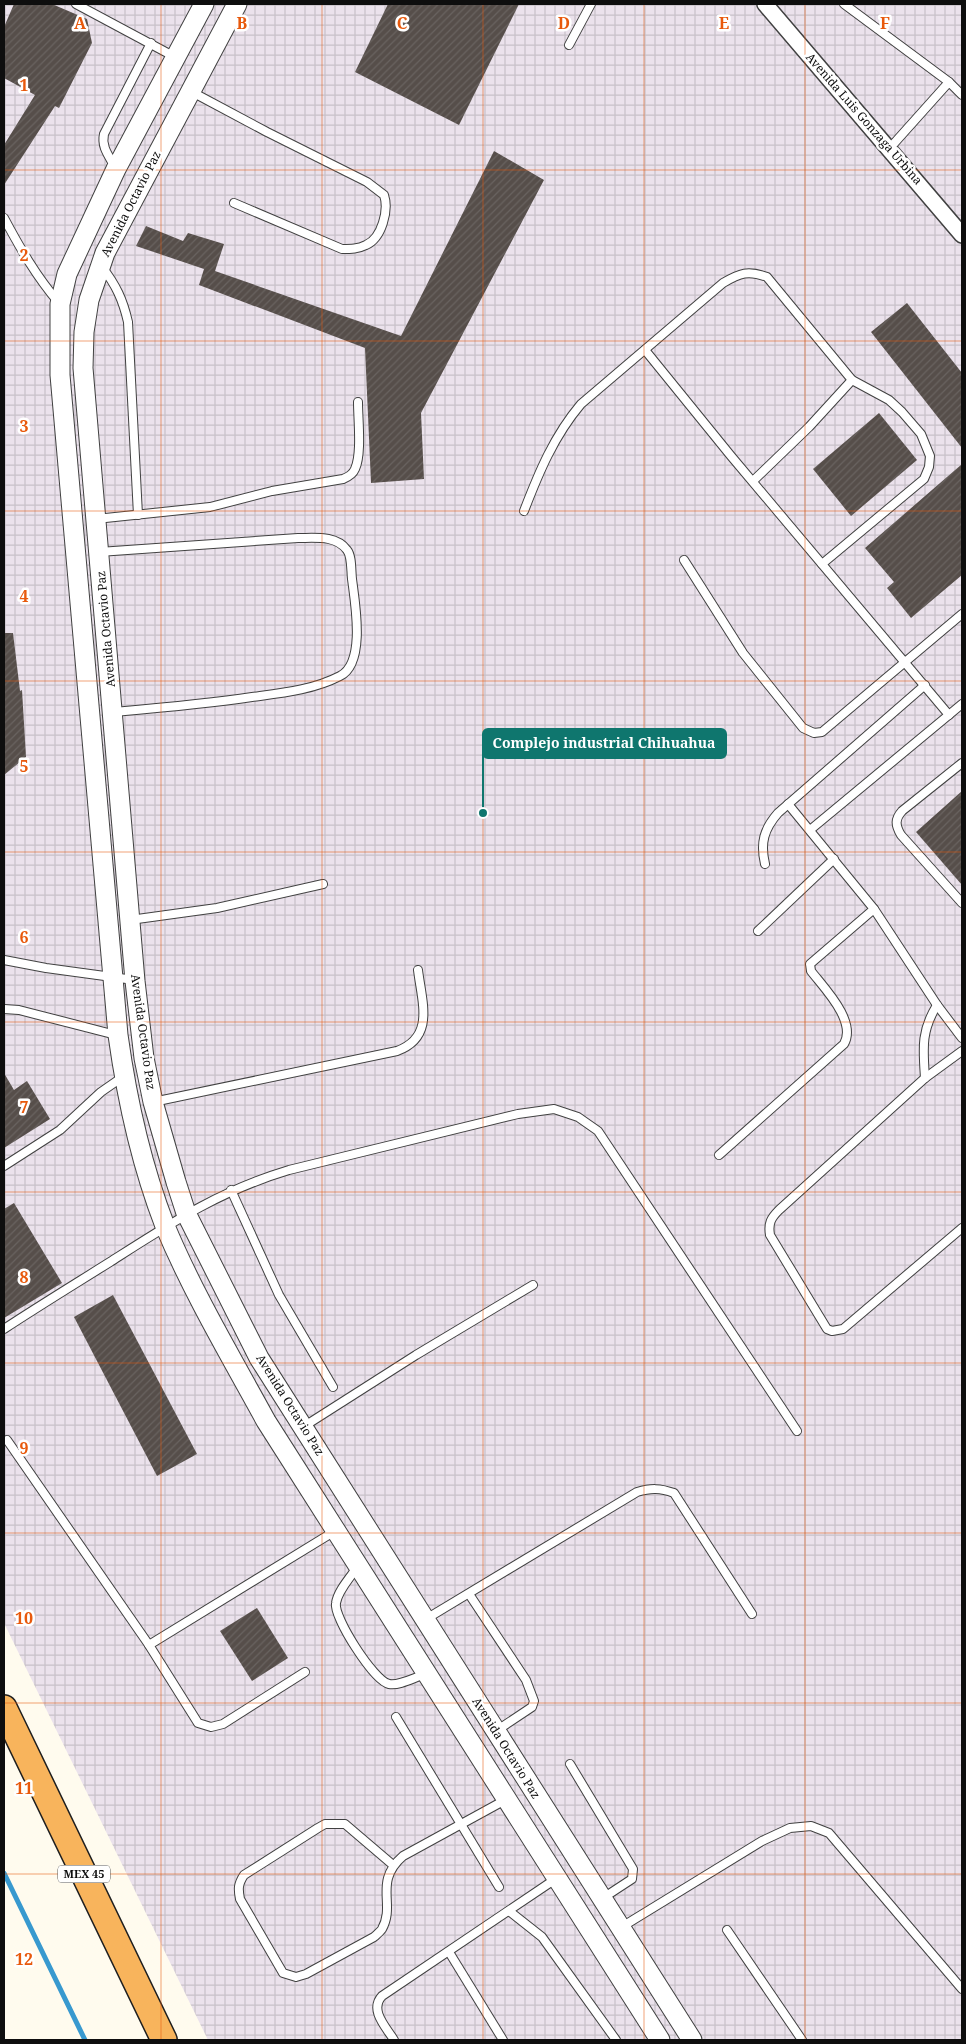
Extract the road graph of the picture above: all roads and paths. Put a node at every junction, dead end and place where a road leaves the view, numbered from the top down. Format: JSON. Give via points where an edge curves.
{"nodes":[{"id":1,"x":76,"y":4,"type":"edge"},
{"id":2,"x":204,"y":4,"type":"edge"},
{"id":3,"x":237,"y":4,"type":"edge"},
{"id":4,"x":590,"y":4,"type":"edge"},
{"id":5,"x":765,"y":4,"type":"edge"},
{"id":6,"x":844,"y":4,"type":"edge"},
{"id":7,"x":150,"y":43,"type":"junction"},
{"id":8,"x":569,"y":45,"type":"dead end"},
{"id":9,"x":175,"y":57,"type":"junction"},
{"id":10,"x":949,"y":82,"type":"junction"},
{"id":11,"x":190,"y":91,"type":"junction"},
{"id":12,"x":962,"y":95,"type":"edge"},
{"id":13,"x":889,"y":149,"type":"junction"},
{"id":14,"x":116,"y":169,"type":"junction"},
{"id":15,"x":234,"y":204,"type":"dead end"},
{"id":16,"x":4,"y":218,"type":"edge"},
{"id":17,"x":962,"y":235,"type":"edge"},
{"id":18,"x":100,"y":266,"type":"junction"},
{"id":19,"x":60,"y":304,"type":"junction"},
{"id":20,"x":645,"y":350,"type":"junction"},
{"id":21,"x":852,"y":380,"type":"junction"},
{"id":22,"x":358,"y":402,"type":"dead end"},
{"id":23,"x":753,"y":481,"type":"junction"},
{"id":24,"x":524,"y":511,"type":"dead end"},
{"id":25,"x":138,"y":515,"type":"junction"},
{"id":26,"x":96,"y":519,"type":"junction"},
{"id":27,"x":99,"y":552,"type":"junction"},
{"id":28,"x":684,"y":560,"type":"dead end"},
{"id":29,"x":822,"y":564,"type":"junction"},
{"id":30,"x":962,"y":614,"type":"edge"},
{"id":31,"x":905,"y":662,"type":"junction"},
{"id":32,"x":925,"y":685,"type":"junction"},
{"id":33,"x":962,"y":704,"type":"edge"},
{"id":34,"x":113,"y":712,"type":"junction"},
{"id":35,"x":949,"y":715,"type":"junction"},
{"id":36,"x":962,"y":763,"type":"edge"},
{"id":37,"x":788,"y":804,"type":"junction"},
{"id":38,"x":810,"y":830,"type":"junction"},
{"id":39,"x":834,"y":860,"type":"junction"},
{"id":40,"x":765,"y":864,"type":"dead end"},
{"id":41,"x":323,"y":884,"type":"dead end"},
{"id":42,"x":962,"y":903,"type":"edge"},
{"id":43,"x":874,"y":909,"type":"junction"},
{"id":44,"x":130,"y":920,"type":"junction"},
{"id":45,"x":758,"y":931,"type":"dead end"},
{"id":46,"x":4,"y":960,"type":"edge"},
{"id":47,"x":418,"y":970,"type":"dead end"},
{"id":48,"x":114,"y":978,"type":"junction"},
{"id":49,"x":136,"y":980,"type":"junction"},
{"id":50,"x":937,"y":1005,"type":"junction"},
{"id":51,"x":4,"y":1010,"type":"edge"},
{"id":52,"x":118,"y":1035,"type":"junction"},
{"id":53,"x":962,"y":1038,"type":"edge"},
{"id":54,"x":962,"y":1051,"type":"edge"},
{"id":55,"x":124,"y":1076,"type":"junction"},
{"id":56,"x":925,"y":1078,"type":"junction"},
{"id":57,"x":153,"y":1102,"type":"junction"},
{"id":58,"x":719,"y":1155,"type":"dead end"},
{"id":59,"x":4,"y":1166,"type":"edge"},
{"id":60,"x":231,"y":1190,"type":"junction"},
{"id":61,"x":186,"y":1213,"type":"junction"},
{"id":62,"x":166,"y":1226,"type":"junction"},
{"id":63,"x":962,"y":1228,"type":"edge"},
{"id":64,"x":533,"y":1285,"type":"dead end"},
{"id":65,"x":4,"y":1329,"type":"edge"},
{"id":66,"x":333,"y":1387,"type":"dead end"},
{"id":67,"x":303,"y":1427,"type":"junction"},
{"id":68,"x":797,"y":1431,"type":"dead end"},
{"id":69,"x":7,"y":1440,"type":"dead end"},
{"id":70,"x":336,"y":1530,"type":"junction"},
{"id":71,"x":358,"y":1565,"type":"junction"},
{"id":72,"x":469,"y":1594,"type":"junction"},
{"id":73,"x":752,"y":1614,"type":"dead end"},
{"id":74,"x":424,"y":1620,"type":"junction"},
{"id":75,"x":149,"y":1645,"type":"junction"},
{"id":76,"x":305,"y":1672,"type":"dead end"},
{"id":77,"x":428,"y":1673,"type":"junction"},
{"id":78,"x":4,"y":1708,"type":"edge"},
{"id":79,"x":396,"y":1717,"type":"dead end"},
{"id":80,"x":496,"y":1732,"type":"junction"},
{"id":81,"x":570,"y":1764,"type":"dead end"},
{"id":82,"x":508,"y":1799,"type":"junction"},
{"id":83,"x":461,"y":1824,"type":"junction"},
{"id":84,"x":393,"y":1865,"type":"junction"},
{"id":85,"x":558,"y":1877,"type":"junction"},
{"id":86,"x":500,"y":1886,"type":"dead end"},
{"id":87,"x":602,"y":1899,"type":"junction"},
{"id":88,"x":509,"y":1912,"type":"junction"},
{"id":89,"x":620,"y":1928,"type":"junction"},
{"id":90,"x":727,"y":1930,"type":"dead end"},
{"id":91,"x":449,"y":1952,"type":"junction"},
{"id":92,"x":962,"y":1989,"type":"edge"},
{"id":93,"x":164,"y":2040,"type":"edge"},
{"id":94,"x":394,"y":2040,"type":"edge"},
{"id":95,"x":503,"y":2040,"type":"edge"},
{"id":96,"x":616,"y":2040,"type":"edge"},
{"id":97,"x":660,"y":2040,"type":"edge"},
{"id":98,"x":692,"y":2040,"type":"edge"},
{"id":99,"x":802,"y":2040,"type":"edge"}],
"edges":[{"from":1,"to":7,"type":"lane"},
{"from":2,"to":9,"type":"street","name":"Avenida Octavio Paz"},
{"from":3,"to":11,"type":"street","name":"Avenida Octavio Paz"},
{"from":4,"to":8,"type":"lane"},
{"from":5,"to":13,"type":"street","name":"Avenida Luis Gonzaga Urbina"},
{"from":6,"to":10,"type":"lane"},
{"from":7,"to":9,"type":"lane"},
{"from":7,"to":14,"type":"lane","via":[[103,138],[104,148]]},
{"from":9,"to":14,"type":"street","name":"Avenida Octavio Paz"},
{"from":10,"to":12,"type":"lane"},
{"from":10,"to":13,"type":"lane"},
{"from":11,"to":15,"type":"lane","via":[[367,182],[384,195],[387,211],[380,230],[369,244],[357,249],[342,249]]},
{"from":11,"to":18,"type":"street","name":"Avenida Octavio Paz"},
{"from":13,"to":17,"type":"street","name":"Avenida Luis Gonzaga Urbina"},
{"from":14,"to":19,"type":"street","name":"Avenida Octavio Paz","via":[[66,274]]},
{"from":16,"to":19,"type":"lane","via":[[25,258]]},
{"from":18,"to":25,"type":"lane","via":[[114,282],[128,322]]},
{"from":18,"to":26,"type":"street","name":"Avenida Octavio Paz","via":[[89,300],[83,368]]},
{"from":19,"to":48,"type":"street","name":"Avenida Octavio Paz","via":[[60,375]]},
{"from":20,"to":21,"type":"lane","via":[[723,283],[734,276],[755,272],[767,277]]},
{"from":20,"to":23,"type":"lane"},
{"from":20,"to":24,"type":"lane","via":[[581,404],[567,420]]},
{"from":21,"to":23,"type":"lane"},
{"from":21,"to":29,"type":"lane","via":[[889,400],[902,412],[927,446],[929,467],[924,479]]},
{"from":22,"to":25,"type":"lane","via":[[358,455],[356,468],[349,476],[210,507]]},
{"from":23,"to":29,"type":"lane"},
{"from":25,"to":26,"type":"lane"},
{"from":26,"to":27,"type":"street","name":"Avenida Octavio Paz"},
{"from":27,"to":34,"type":"street","name":"Avenida Octavio Paz"},
{"from":27,"to":34,"type":"lane","via":[[328,538],[349,551],[356,614],[352,664],[343,675],[320,685],[222,702]]},
{"from":28,"to":31,"type":"lane","via":[[743,654],[808,732],[822,732]]},
{"from":29,"to":31,"type":"lane"},
{"from":30,"to":31,"type":"lane"},
{"from":31,"to":32,"type":"lane"},
{"from":32,"to":35,"type":"lane"},
{"from":32,"to":37,"type":"lane"},
{"from":33,"to":35,"type":"lane"},
{"from":34,"to":44,"type":"street","name":"Avenida Octavio Paz"},
{"from":35,"to":38,"type":"lane"},
{"from":36,"to":42,"type":"lane","via":[[902,811],[896,821],[901,835]]},
{"from":37,"to":38,"type":"lane"},
{"from":37,"to":40,"type":"lane","via":[[770,822],[764,835]]},
{"from":38,"to":39,"type":"lane"},
{"from":39,"to":43,"type":"lane"},
{"from":39,"to":45,"type":"lane"},
{"from":41,"to":44,"type":"lane","via":[[217,908]]},
{"from":43,"to":50,"type":"lane"},
{"from":43,"to":58,"type":"lane","via":[[810,964],[811,971],[845,1021],[847,1038],[844,1044]]},
{"from":44,"to":49,"type":"street","name":"Avenida Octavio Paz"},
{"from":46,"to":48,"type":"lane"},
{"from":47,"to":57,"type":"lane","via":[[424,1014],[418,1039],[409,1047]]},
{"from":48,"to":49,"type":"lane"},
{"from":48,"to":52,"type":"street","name":"Avenida Octavio Paz"},
{"from":49,"to":57,"type":"street","name":"Avenida Octavio Paz","via":[[144,1058]]},
{"from":50,"to":53,"type":"lane"},
{"from":50,"to":56,"type":"lane","via":[[925,1032]]},
{"from":51,"to":52,"type":"lane","via":[[19,1010]]},
{"from":52,"to":55,"type":"street","name":"Avenida Octavio Paz"},
{"from":54,"to":56,"type":"lane"},
{"from":55,"to":59,"type":"lane","via":[[101,1092],[60,1130]]},
{"from":55,"to":62,"type":"street","name":"Avenida Octavio Paz","via":[[136,1136]]},
{"from":56,"to":63,"type":"lane","via":[[771,1218],[768,1226],[770,1235],[827,1329],[837,1331]]},
{"from":57,"to":61,"type":"street","name":"Avenida Octavio Paz"},
{"from":60,"to":61,"type":"lane"},
{"from":60,"to":66,"type":"lane","via":[[279,1295]]},
{"from":60,"to":68,"type":"lane","via":[[289,1170],[518,1114],[554,1109],[578,1117],[598,1131],[618,1159]]},
{"from":61,"to":62,"type":"lane"},
{"from":61,"to":67,"type":"street","name":"Avenida Octavio Paz","via":[[259,1358]]},
{"from":62,"to":65,"type":"lane"},
{"from":62,"to":70,"type":"street","name":"Avenida Octavio Paz","via":[[229,1355],[266,1421]]},
{"from":64,"to":67,"type":"lane"},
{"from":67,"to":74,"type":"street","name":"Avenida Octavio Paz"},
{"from":69,"to":75,"type":"lane"},
{"from":70,"to":71,"type":"street","name":"Avenida Octavio Paz"},
{"from":70,"to":75,"type":"lane"},
{"from":71,"to":77,"type":"street","name":"Avenida Octavio Paz"},
{"from":71,"to":77,"type":"lane","via":[[336,1601],[335,1611],[356,1648],[379,1678],[388,1684]]},
{"from":72,"to":73,"type":"lane","via":[[638,1492],[653,1488],[674,1493]]},
{"from":72,"to":74,"type":"lane"},
{"from":72,"to":80,"type":"lane","via":[[526,1680],[534,1700],[532,1707]]},
{"from":74,"to":80,"type":"street","name":"Avenida Octavio Paz"},
{"from":75,"to":76,"type":"lane","via":[[198,1723],[211,1727],[223,1724]]},
{"from":77,"to":82,"type":"street","name":"Avenida Octavio Paz"},
{"from":78,"to":93,"type":"highway","number":"MEX 45"},
{"from":79,"to":83,"type":"lane"},
{"from":80,"to":87,"type":"street","name":"Avenida Octavio Paz"},
{"from":81,"to":87,"type":"lane","via":[[634,1870],[632,1879]]},
{"from":82,"to":83,"type":"lane"},
{"from":82,"to":85,"type":"street","name":"Avenida Octavio Paz"},
{"from":83,"to":84,"type":"lane","via":[[403,1856]]},
{"from":83,"to":86,"type":"lane"},
{"from":84,"to":84,"type":"lane","via":[[345,1824],[325,1824],[244,1876],[238,1891],[283,1973],[296,1978],[374,1937],[382,1929],[386,1916],[388,1875]]},
{"from":85,"to":88,"type":"lane"},
{"from":85,"to":97,"type":"street","name":"Avenida Octavio Paz"},
{"from":87,"to":89,"type":"street","name":"Avenida Octavio Paz"},
{"from":88,"to":91,"type":"lane"},
{"from":88,"to":96,"type":"lane","via":[[542,1937]]},
{"from":89,"to":92,"type":"lane","via":[[762,1841],[790,1828],[811,1826],[829,1833]]},
{"from":89,"to":98,"type":"street","name":"Avenida Octavio Paz"},
{"from":90,"to":99,"type":"lane"},
{"from":91,"to":94,"type":"lane","via":[[378,2001],[378,2014]]},
{"from":91,"to":95,"type":"lane"}]}
